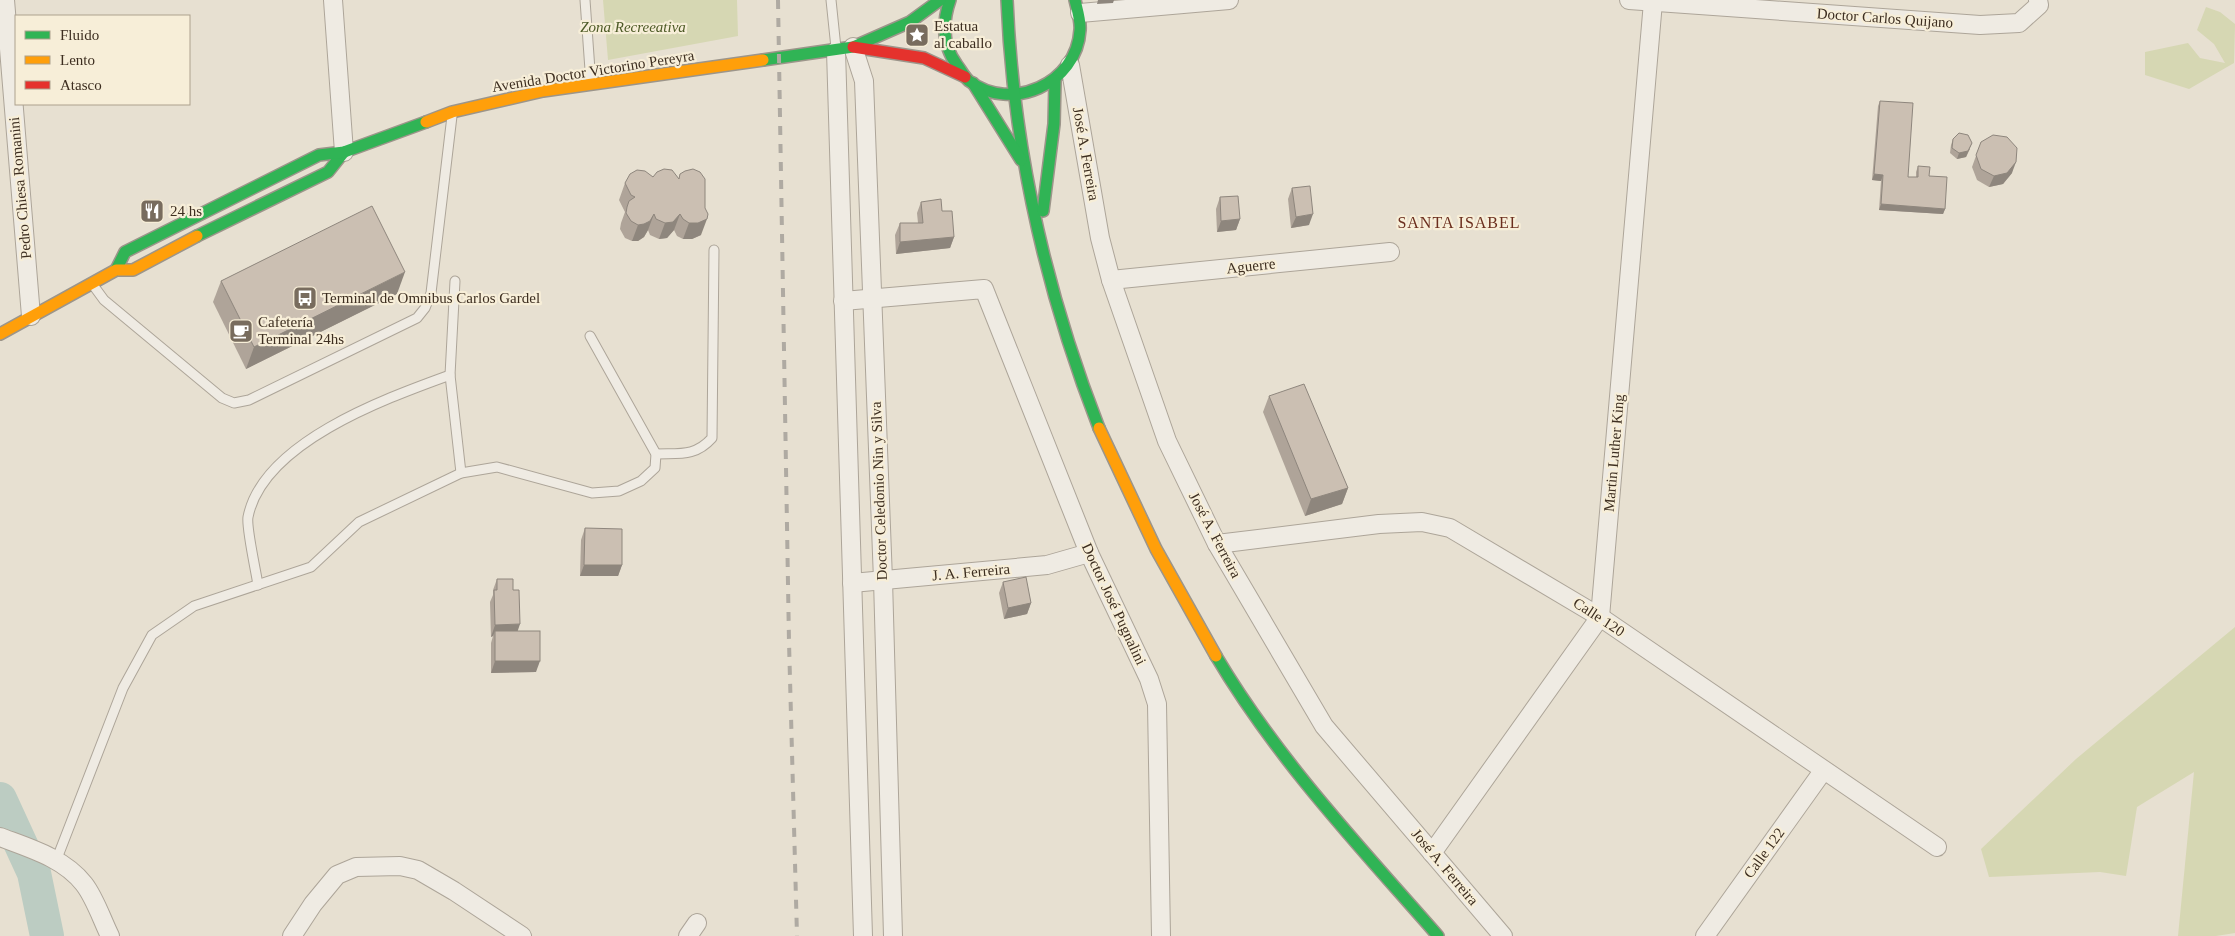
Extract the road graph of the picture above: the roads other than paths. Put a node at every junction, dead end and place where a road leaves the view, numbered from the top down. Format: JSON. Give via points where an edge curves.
{"nodes":[{"id":1,"x":4,"y":0,"type":"edge"},
{"id":2,"x":334,"y":0,"type":"edge"},
{"id":3,"x":585,"y":0,"type":"edge"},
{"id":4,"x":832,"y":0,"type":"edge"},
{"id":5,"x":940,"y":0,"type":"edge"},
{"id":6,"x":950,"y":0,"type":"edge"},
{"id":7,"x":1007,"y":0,"type":"edge"},
{"id":8,"x":1229,"y":0,"type":"edge"},
{"id":9,"x":1629,"y":0,"type":"edge"},
{"id":10,"x":2038,"y":0,"type":"edge"},
{"id":11,"x":1653,"y":2,"type":"junction"},
{"id":12,"x":1077,"y":6,"type":"edge"},
{"id":13,"x":845,"y":49,"type":"junction"},
{"id":14,"x":1070,"y":65,"type":"junction"},
{"id":15,"x":969,"y":80,"type":"junction"},
{"id":16,"x":1056,"y":81,"type":"junction"},
{"id":17,"x":591,"y":84,"type":"junction"},
{"id":18,"x":1016,"y":96,"type":"junction"},
{"id":19,"x":452,"y":112,"type":"junction"},
{"id":20,"x":344,"y":152,"type":"junction"},
{"id":21,"x":1026,"y":168,"type":"junction"},
{"id":22,"x":1041,"y":240,"type":"junction"},
{"id":23,"x":714,"y":250,"type":"dead end"},
{"id":24,"x":1390,"y":252,"type":"dead end"},
{"id":25,"x":116,"y":270,"type":"junction"},
{"id":26,"x":1111,"y":280,"type":"junction"},
{"id":27,"x":455,"y":281,"type":"dead end"},
{"id":28,"x":91,"y":283,"type":"junction"},
{"id":29,"x":872,"y":299,"type":"junction"},
{"id":30,"x":843,"y":301,"type":"junction"},
{"id":31,"x":31,"y":316,"type":"junction"},
{"id":32,"x":0,"y":334,"type":"edge"},
{"id":33,"x":590,"y":336,"type":"dead end"},
{"id":34,"x":450,"y":375,"type":"junction"},
{"id":35,"x":656,"y":454,"type":"junction"},
{"id":36,"x":461,"y":473,"type":"junction"},
{"id":37,"x":1218,"y":544,"type":"junction"},
{"id":38,"x":1089,"y":554,"type":"junction"},
{"id":39,"x":883,"y":580,"type":"junction"},
{"id":40,"x":852,"y":583,"type":"junction"},
{"id":41,"x":258,"y":585,"type":"junction"},
{"id":42,"x":1600,"y":617,"type":"junction"},
{"id":43,"x":1823,"y":771,"type":"junction"},
{"id":44,"x":0,"y":837,"type":"edge"},
{"id":45,"x":890,"y":837,"type":"junction"},
{"id":46,"x":861,"y":838,"type":"junction"},
{"id":47,"x":1936,"y":847,"type":"dead end"},
{"id":48,"x":1432,"y":853,"type":"junction"},
{"id":49,"x":49,"y":857,"type":"junction"},
{"id":50,"x":110,"y":936,"type":"edge"},
{"id":51,"x":292,"y":936,"type":"edge"},
{"id":52,"x":522,"y":936,"type":"edge"},
{"id":53,"x":863,"y":936,"type":"edge"},
{"id":54,"x":893,"y":936,"type":"edge"},
{"id":55,"x":1161,"y":936,"type":"edge"},
{"id":56,"x":1438,"y":936,"type":"edge"},
{"id":57,"x":1504,"y":936,"type":"edge"},
{"id":58,"x":1705,"y":936,"type":"edge"}],
"edges":[{"from":1,"to":31,"type":"street","name":"Pedro Chiesa Romanini"},
{"from":2,"to":20,"type":"street"},
{"from":3,"to":17,"type":"lane"},
{"from":4,"to":13,"type":"lane"},
{"from":5,"to":13,"type":"main road","via":[[910,22]]},
{"from":6,"to":15,"type":"main road","via":[[944,34],[955,64]]},
{"from":7,"to":18,"type":"main road"},
{"from":8,"to":12,"type":"street"},
{"from":9,"to":11,"type":"street","name":"Doctor Carlos Quijano"},
{"from":10,"to":11,"type":"street","name":"Doctor Carlos Quijano","via":[[2039,5],[2019,23],[1980,25]]},
{"from":11,"to":42,"type":"street","name":"Martin Luther King"},
{"from":12,"to":14,"type":"main road","via":[[1081,31],[1078,49]]},
{"from":13,"to":15,"type":"main road","via":[[924,58]]},
{"from":13,"to":17,"type":"main road","name":"Avenida Doctor Victorino Pereyra"},
{"from":13,"to":29,"type":"street","name":"Doctor Celedonio Nin y Silva","via":[[864,81]]},
{"from":13,"to":30,"type":"street","name":"Doctor Celedonio Nin y Silva"},
{"from":14,"to":16,"type":"main road"},
{"from":14,"to":26,"type":"street","name":"José A. Ferreira","via":[[1100,238]]},
{"from":15,"to":18,"type":"main road","via":[[986,91]]},
{"from":15,"to":21,"type":"main road"},
{"from":16,"to":18,"type":"main road","via":[[1036,92]]},
{"from":16,"to":22,"type":"main road"},
{"from":17,"to":19,"type":"main road","name":"Avenida Doctor Victorino Pereyra","via":[[543,91]]},
{"from":18,"to":21,"type":"main road"},
{"from":19,"to":20,"type":"main road","name":"Avenida Doctor Victorino Pereyra"},
{"from":19,"to":28,"type":"lane","via":[[431,293],[425,308],[417,318],[249,400],[234,403],[222,398],[104,300]]},
{"from":20,"to":25,"type":"main road","name":"Avenida Doctor Victorino Pereyra","via":[[328,172],[133,270]]},
{"from":20,"to":25,"type":"main road","name":"Avenida Doctor Victorino Pereyra","via":[[319,156],[125,252]]},
{"from":21,"to":22,"type":"main road"},
{"from":22,"to":56,"type":"main road","via":[[1055,301],[1077,368],[1143,526],[1181,597],[1260,725],[1362,850]]},
{"from":23,"to":35,"type":"lane","via":[[712,438],[694,453]]},
{"from":24,"to":26,"type":"street","name":"Aguerre"},
{"from":25,"to":28,"type":"main road","name":"Avenida Doctor Victorino Pereyra"},
{"from":26,"to":37,"type":"street","name":"José A. Ferreira","via":[[1167,442]]},
{"from":27,"to":34,"type":"lane"},
{"from":28,"to":31,"type":"main road","name":"Avenida Doctor Victorino Pereyra"},
{"from":29,"to":30,"type":"street"},
{"from":29,"to":38,"type":"street","name":"Doctor José Pugnalini","via":[[984,289]]},
{"from":29,"to":39,"type":"street","name":"Doctor Celedonio Nin y Silva"},
{"from":30,"to":40,"type":"street","name":"Doctor Celedonio Nin y Silva"},
{"from":31,"to":32,"type":"main road","name":"Avenida Doctor Victorino Pereyra"},
{"from":33,"to":35,"type":"lane"},
{"from":34,"to":36,"type":"lane"},
{"from":34,"to":41,"type":"lane","via":[[359,412],[306,442],[273,469],[256,494],[247,518]]},
{"from":35,"to":36,"type":"lane","via":[[654,468],[641,481],[619,491],[592,493],[497,467]]},
{"from":36,"to":41,"type":"lane","via":[[359,522],[311,568]]},
{"from":37,"to":42,"type":"street","name":"Calle 120","via":[[1379,524],[1422,522],[1450,528]]},
{"from":37,"to":48,"type":"street","name":"José A. Ferreira","via":[[1324,726]]},
{"from":38,"to":39,"type":"street","name":"J. A. Ferreira","via":[[1047,566]]},
{"from":38,"to":55,"type":"street","name":"Doctor José Pugnalini","via":[[1149,679],[1157,704]]},
{"from":39,"to":40,"type":"street","name":"J. A. Ferreira"},
{"from":39,"to":45,"type":"street","name":"Doctor Celedonio Nin y Silva"},
{"from":40,"to":46,"type":"street","name":"Doctor Celedonio Nin y Silva"},
{"from":41,"to":49,"type":"lane","via":[[194,606],[152,635],[123,688]]},
{"from":42,"to":43,"type":"street","name":"Calle 120"},
{"from":42,"to":48,"type":"street"},
{"from":43,"to":47,"type":"street","name":"Calle 120"},
{"from":43,"to":58,"type":"street","name":"Calle 122"},
{"from":44,"to":49,"type":"street"},
{"from":45,"to":46,"type":"street"},
{"from":45,"to":54,"type":"street","name":"Doctor Celedonio Nin y Silva"},
{"from":46,"to":53,"type":"street","name":"Doctor Celedonio Nin y Silva"},
{"from":48,"to":57,"type":"street","name":"José A. Ferreira"},
{"from":49,"to":50,"type":"street","via":[[69,869],[84,884]]},
{"from":51,"to":52,"type":"street","via":[[337,875],[356,867],[400,866],[418,870],[454,890]]}]}
